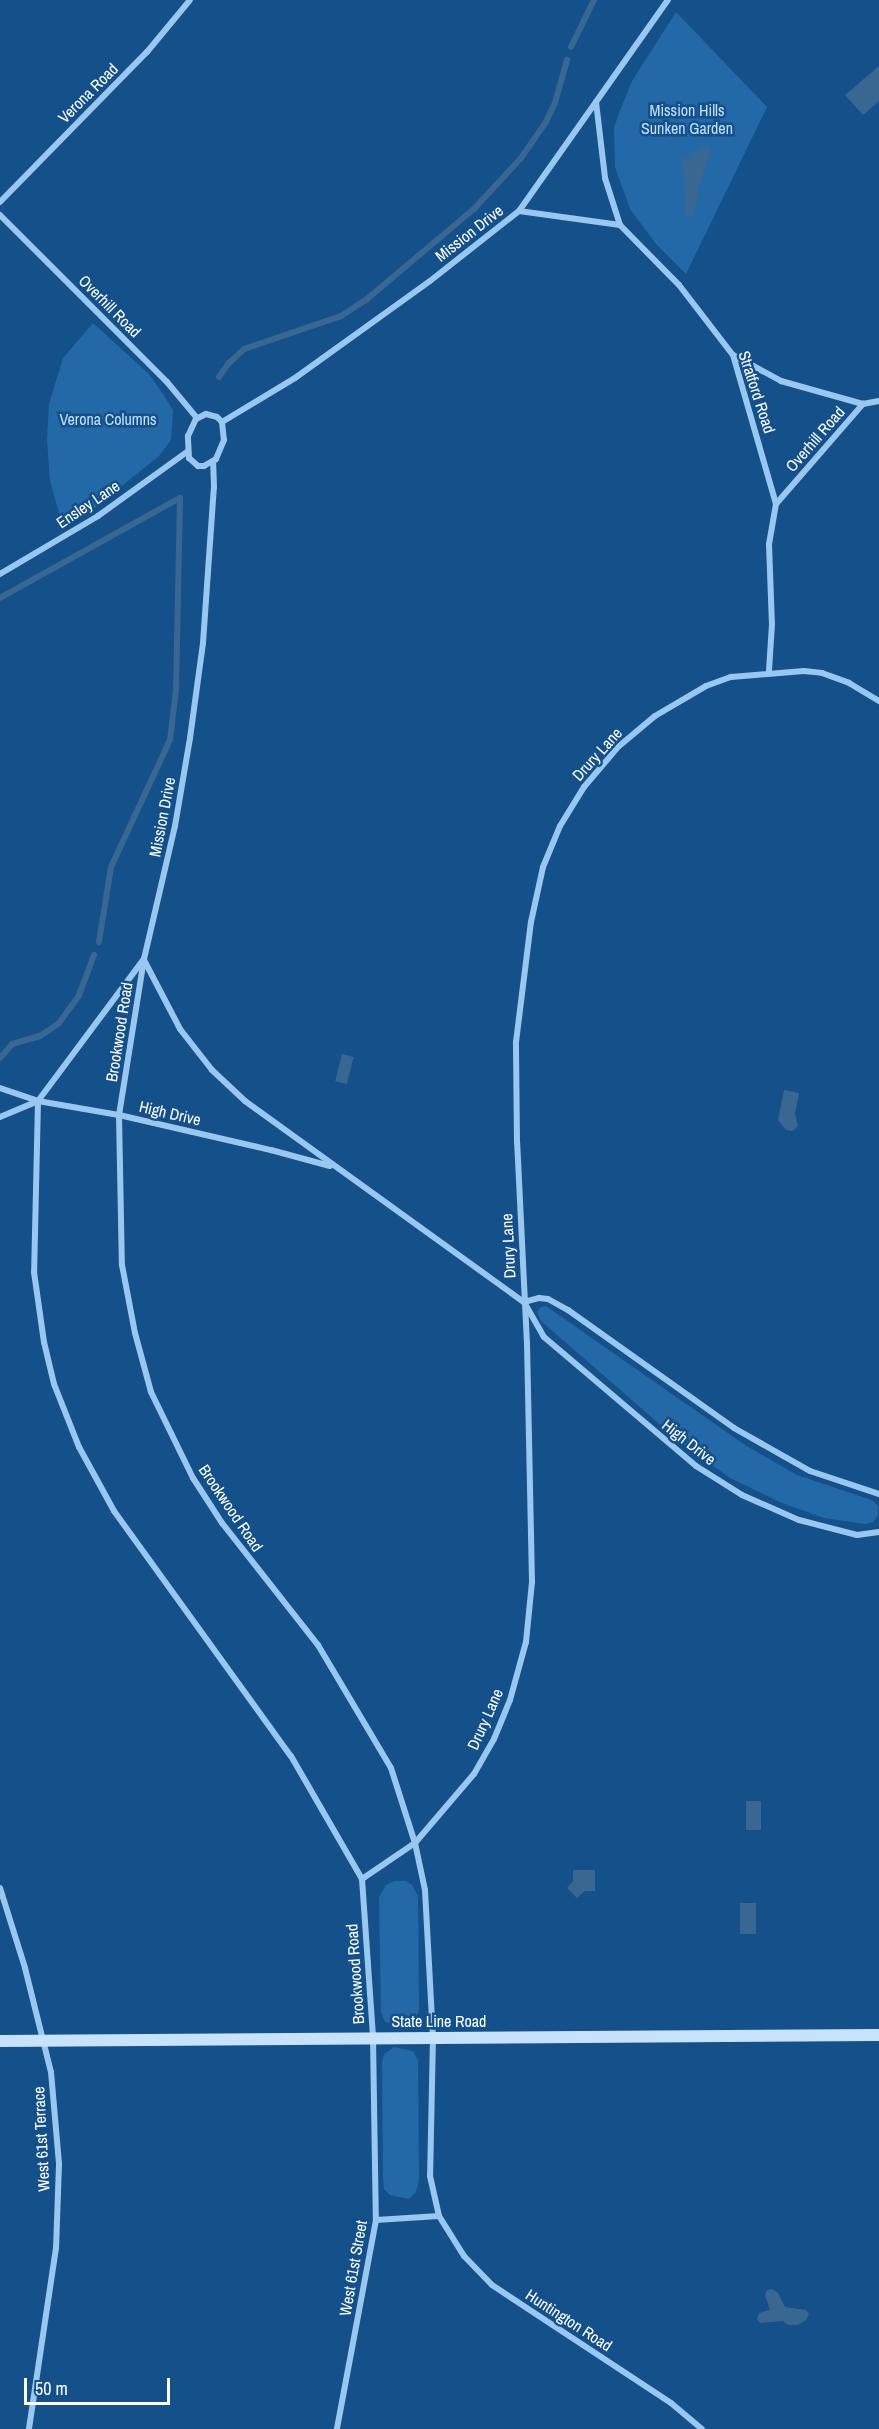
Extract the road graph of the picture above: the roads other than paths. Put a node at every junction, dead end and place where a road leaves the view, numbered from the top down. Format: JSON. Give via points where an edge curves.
{"nodes":[{"id":1,"x":190,"y":0,"type":"edge"},
{"id":2,"x":668,"y":0,"type":"edge"},
{"id":3,"x":596,"y":102,"type":"junction"},
{"id":4,"x":0,"y":202,"type":"edge"},
{"id":5,"x":519,"y":211,"type":"junction"},
{"id":6,"x":0,"y":215,"type":"edge"},
{"id":7,"x":620,"y":225,"type":"junction"},
{"id":8,"x":733,"y":354,"type":"junction"},
{"id":9,"x":879,"y":401,"type":"edge"},
{"id":10,"x":864,"y":404,"type":"junction"},
{"id":11,"x":197,"y":418,"type":"junction"},
{"id":12,"x":222,"y":422,"type":"junction"},
{"id":13,"x":188,"y":451,"type":"junction"},
{"id":14,"x":213,"y":461,"type":"junction"},
{"id":15,"x":776,"y":504,"type":"junction"},
{"id":16,"x":0,"y":574,"type":"edge"},
{"id":17,"x":769,"y":671,"type":"junction"},
{"id":18,"x":879,"y":701,"type":"edge"},
{"id":19,"x":144,"y":959,"type":"junction"},
{"id":20,"x":0,"y":1088,"type":"edge"},
{"id":21,"x":38,"y":1101,"type":"junction"},
{"id":22,"x":119,"y":1115,"type":"junction"},
{"id":23,"x":0,"y":1118,"type":"edge"},
{"id":24,"x":333,"y":1167,"type":"junction"},
{"id":25,"x":524,"y":1302,"type":"junction"},
{"id":26,"x":879,"y":1494,"type":"edge"},
{"id":27,"x":879,"y":1532,"type":"edge"},
{"id":28,"x":415,"y":1843,"type":"junction"},
{"id":29,"x":362,"y":1879,"type":"junction"},
{"id":30,"x":0,"y":1888,"type":"edge"},
{"id":31,"x":879,"y":2035,"type":"edge"},
{"id":32,"x":432,"y":2037,"type":"junction"},
{"id":33,"x":373,"y":2038,"type":"junction"},
{"id":34,"x":42,"y":2040,"type":"junction"},
{"id":35,"x":0,"y":2041,"type":"edge"},
{"id":36,"x":439,"y":2216,"type":"junction"},
{"id":37,"x":376,"y":2220,"type":"junction"},
{"id":38,"x":29,"y":2429,"type":"edge"},
{"id":39,"x":337,"y":2429,"type":"edge"},
{"id":40,"x":702,"y":2429,"type":"edge"}],
"edges":[{"from":1,"to":4,"type":"street","name":"Verona Road","via":[[147,52]]},
{"from":2,"to":3,"type":"street","name":"Mission Drive"},
{"from":3,"to":5,"type":"street","name":"Mission Drive"},
{"from":3,"to":7,"type":"street","via":[[604,178]]},
{"from":5,"to":7,"type":"street"},
{"from":5,"to":12,"type":"street","name":"Mission Drive","via":[[430,281],[304,371]]},
{"from":6,"to":11,"type":"street","name":"Overhill Road","via":[[167,382]]},
{"from":7,"to":8,"type":"street","name":"Stratford Road","via":[[679,285]]},
{"from":8,"to":10,"type":"street","via":[[781,381]]},
{"from":8,"to":15,"type":"street","name":"Stratford Road"},
{"from":9,"to":10,"type":"street","name":"Overhill Road"},
{"from":10,"to":15,"type":"street","name":"Overhill Road"},
{"from":11,"to":12,"type":"street","via":[[213,415]]},
{"from":11,"to":13,"type":"street","via":[[188,436]]},
{"from":12,"to":14,"type":"street","via":[[224,440]]},
{"from":13,"to":14,"type":"street","via":[[189,458],[198,466]]},
{"from":13,"to":16,"type":"street","name":"Ensley Lane","via":[[98,516]]},
{"from":14,"to":19,"type":"street","name":"Mission Drive","via":[[203,643],[190,738]]},
{"from":15,"to":17,"type":"street","name":"Stratford Road","via":[[769,544]]},
{"from":17,"to":18,"type":"street","name":"Drury Lane","via":[[822,673]]},
{"from":17,"to":25,"type":"street","name":"Drury Lane","via":[[706,686],[655,716],[618,747],[584,786],[560,826],[543,867],[522,976],[516,1042]]},
{"from":19,"to":21,"type":"street","name":"Mission Drive"},
{"from":19,"to":22,"type":"street","name":"Brookwood Road"},
{"from":19,"to":24,"type":"street","name":"High Drive","via":[[180,1029],[212,1070],[245,1101]]},
{"from":20,"to":21,"type":"street","name":"High Drive"},
{"from":21,"to":22,"type":"street","name":"High Drive"},
{"from":21,"to":23,"type":"street","name":"Mission Drive"},
{"from":21,"to":29,"type":"street","name":"Brookwood Road","via":[[34,1272],[54,1384],[79,1447],[114,1511],[291,1756]]},
{"from":22,"to":24,"type":"street","name":"High Drive"},
{"from":22,"to":28,"type":"street","name":"Brookwood Road","via":[[122,1265],[151,1392],[193,1478],[229,1532],[318,1645],[391,1767]]},
{"from":24,"to":25,"type":"street","name":"High Drive"},
{"from":25,"to":26,"type":"street","via":[[548,1299],[766,1448],[810,1471]]},
{"from":25,"to":27,"type":"street","name":"High Drive","via":[[544,1338],[716,1480],[761,1504],[817,1526],[857,1535]]},
{"from":25,"to":28,"type":"street","name":"Drury Lane","via":[[532,1582],[526,1642],[494,1739],[468,1782]]},
{"from":28,"to":29,"type":"street","name":"Drury Lane"},
{"from":28,"to":32,"type":"street","name":"Brookwood Road","via":[[425,1890]]},
{"from":29,"to":33,"type":"street","name":"Brookwood Road"},
{"from":30,"to":34,"type":"street","name":"West 61st Terrace"},
{"from":31,"to":32,"type":"main road","name":"State Line Road"},
{"from":32,"to":33,"type":"main road","name":"State Line Road"},
{"from":32,"to":36,"type":"street","name":"Huntington Road","via":[[430,2176]]},
{"from":33,"to":34,"type":"main road","name":"State Line Road"},
{"from":33,"to":37,"type":"street","name":"West 61st Street"},
{"from":34,"to":35,"type":"main road","name":"State Line Road"},
{"from":34,"to":38,"type":"street","name":"West 61st Terrace","via":[[51,2072],[59,2164],[56,2248]]},
{"from":36,"to":37,"type":"street"},
{"from":36,"to":40,"type":"street","name":"Huntington Road","via":[[464,2256],[492,2285],[671,2403]]},
{"from":37,"to":39,"type":"street","name":"West 61st Street"}]}
